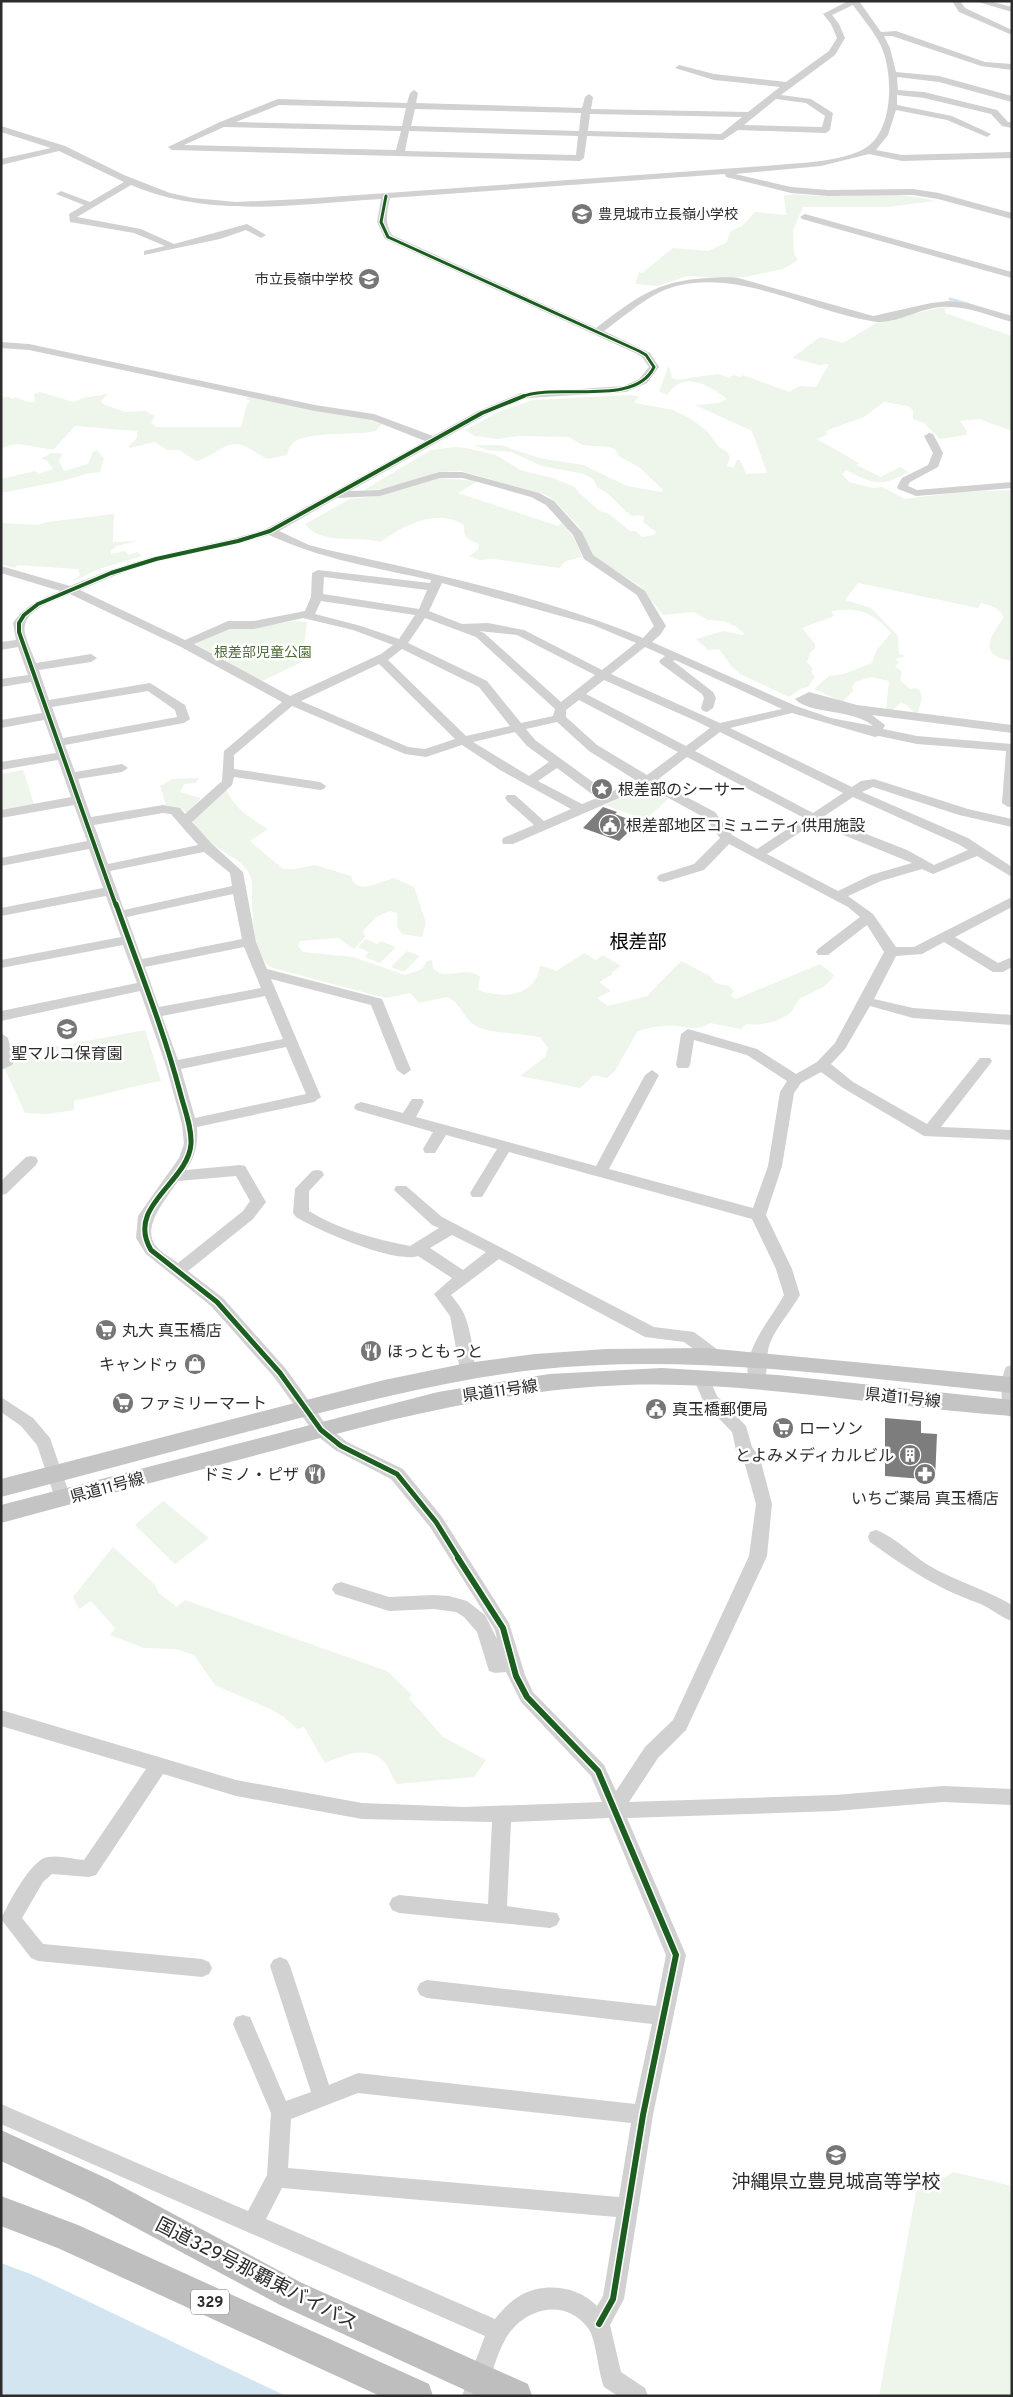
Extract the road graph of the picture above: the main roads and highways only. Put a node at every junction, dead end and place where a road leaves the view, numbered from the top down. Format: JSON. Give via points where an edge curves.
{"nodes":[{"id":1,"x":1011,"y":1381,"type":"edge"},
{"id":2,"x":1011,"y":1409,"type":"edge"},
{"id":3,"x":1,"y":1488,"type":"edge"},
{"id":4,"x":1,"y":1514,"type":"edge"},
{"id":5,"x":1,"y":2145,"type":"edge"},
{"id":6,"x":1,"y":2211,"type":"edge"},
{"id":7,"x":476,"y":2388,"type":"edge"},
{"id":8,"x":417,"y":2396,"type":"edge"},
{"id":9,"x":516,"y":2396,"type":"edge"}],
"edges":[{"from":1,"to":3,"type":"main road","name":"県道11号線","via":[[716,1357],[606,1357],[535,1362],[467,1371],[384,1388]]},
{"from":2,"to":4,"type":"main road","name":"県道11号線","via":[[701,1377],[615,1377],[499,1388],[435,1400]]},
{"from":5,"to":7,"type":"highway","name":"国道329号那覇東バイパス","via":[[97,2190]]},
{"from":6,"to":8,"type":"highway","number":"329","via":[[67,2236]]},
{"from":7,"to":9,"type":"highway","name":"国道329号那覇東バイパス"}]}
